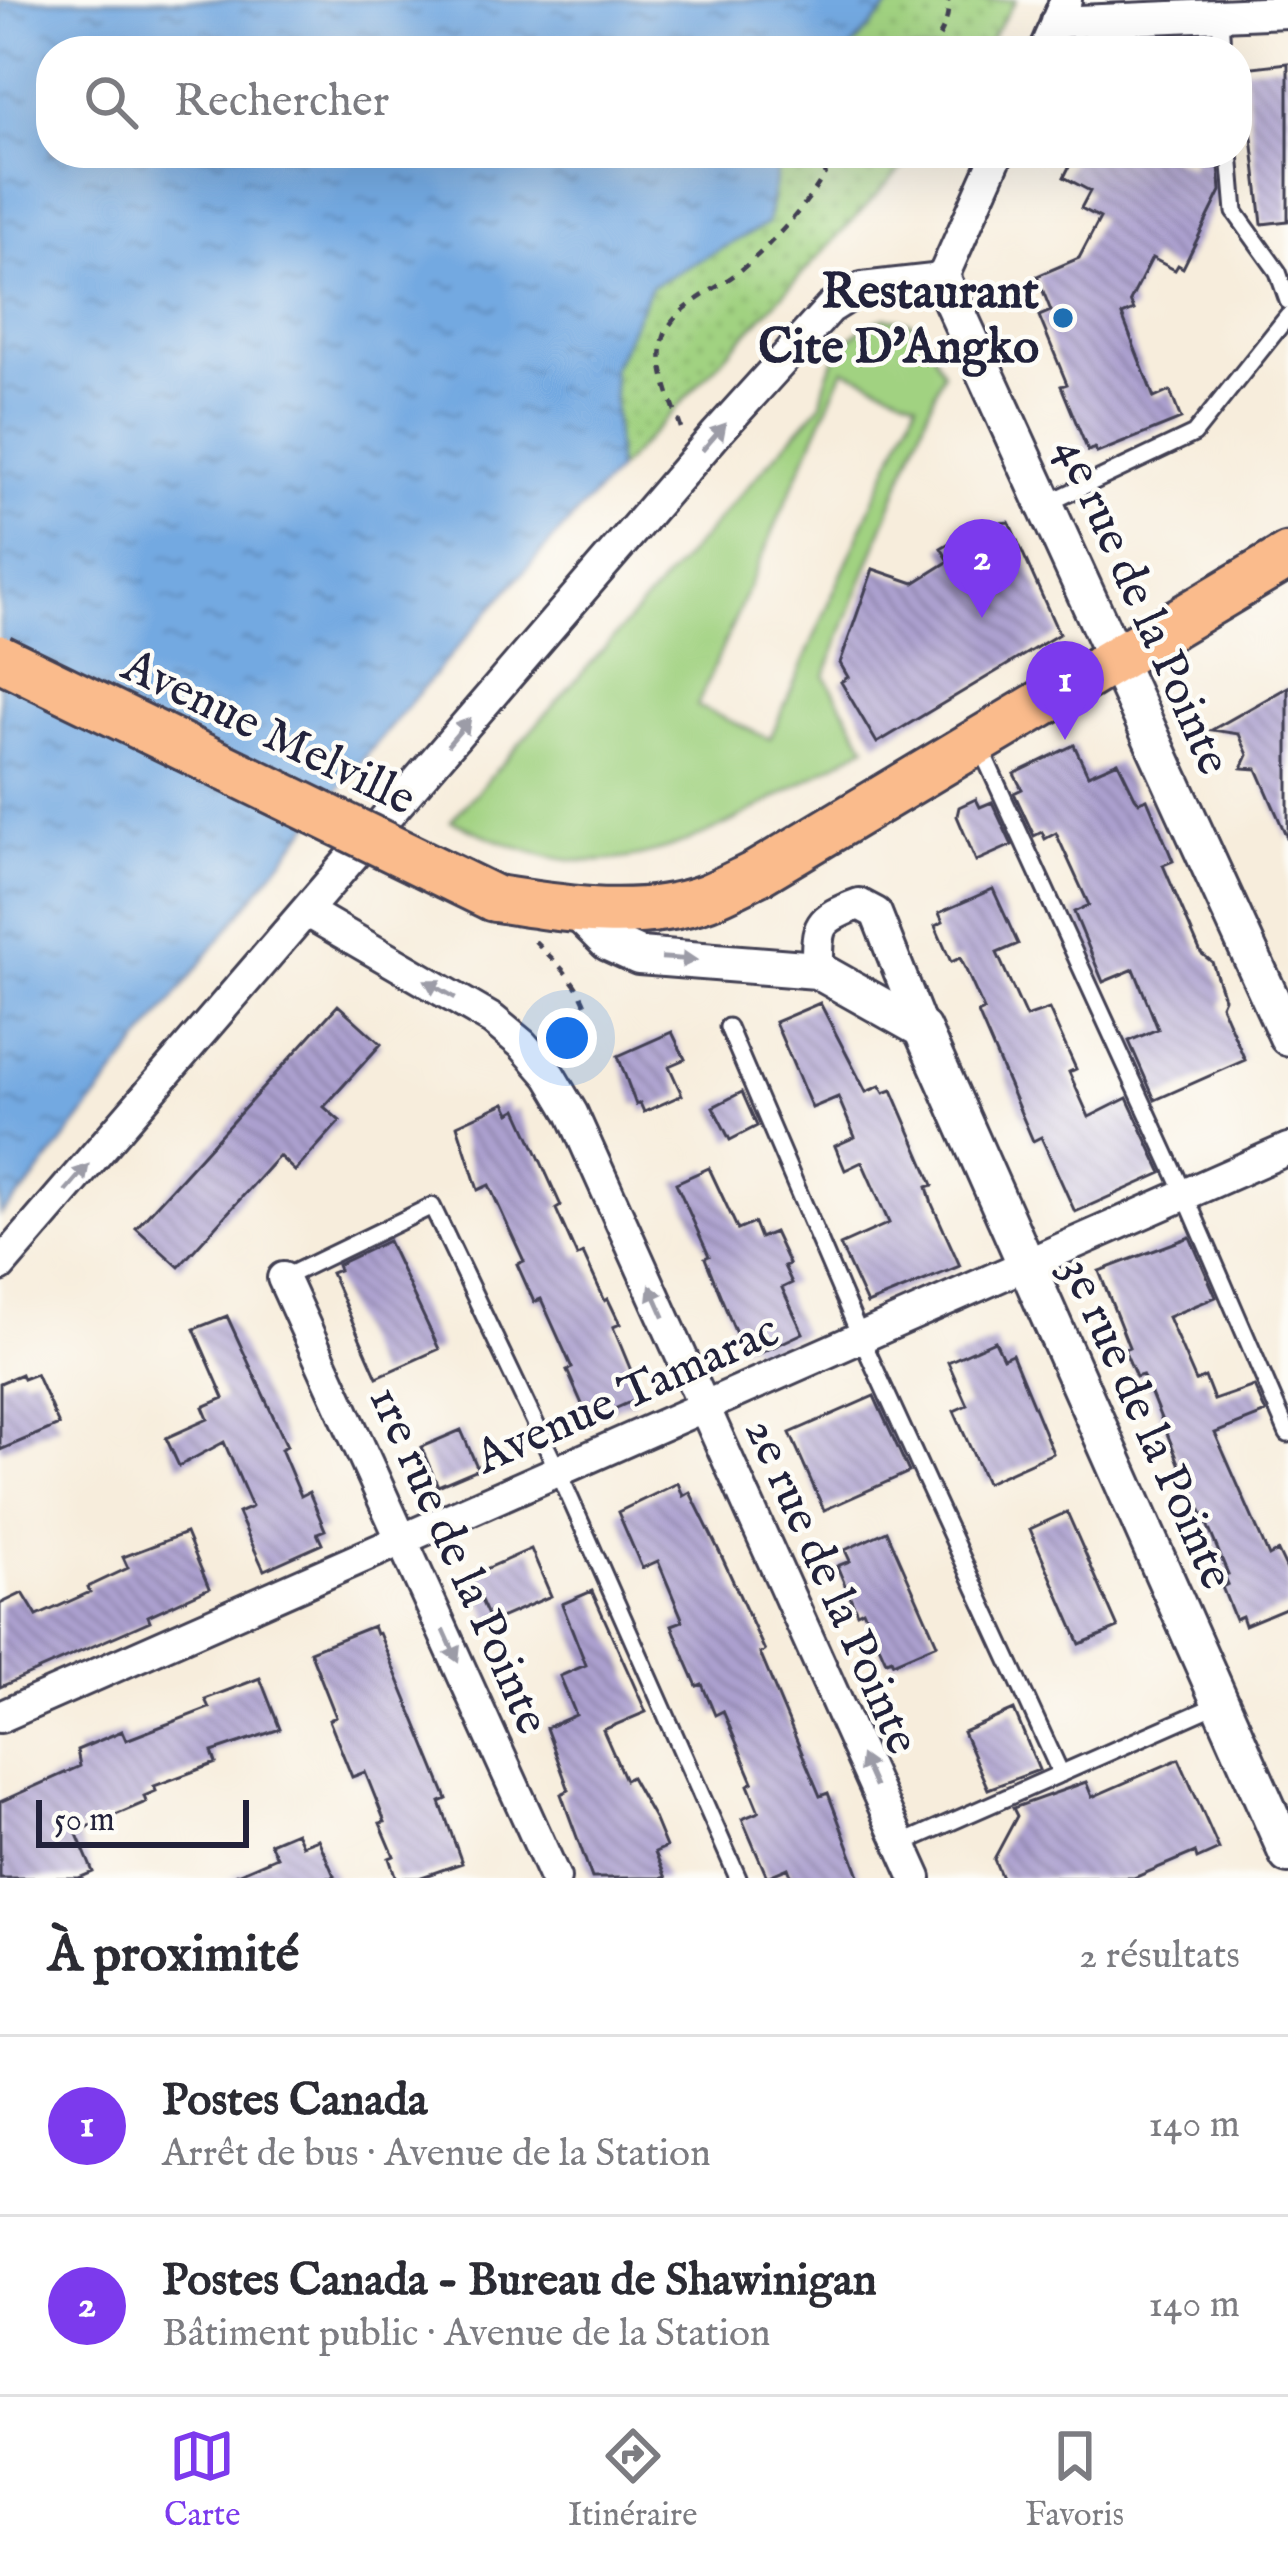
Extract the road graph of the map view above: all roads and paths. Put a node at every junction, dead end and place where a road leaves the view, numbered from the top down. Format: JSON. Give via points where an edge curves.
{"nodes":[{"id":1,"x":948,"y":0,"type":"edge"},
{"id":2,"x":1288,"y":12,"type":"edge"},
{"id":3,"x":1220,"y":15,"type":"junction"},
{"id":4,"x":1055,"y":24,"type":"edge"},
{"id":5,"x":940,"y":36,"type":"edge"},
{"id":6,"x":1221,"y":36,"type":"edge"},
{"id":7,"x":829,"y":168,"type":"edge"},
{"id":8,"x":991,"y":168,"type":"edge"},
{"id":9,"x":1231,"y":168,"type":"edge"},
{"id":10,"x":942,"y":279,"type":"junction"},
{"id":11,"x":1288,"y":301,"type":"edge"},
{"id":12,"x":1288,"y":316,"type":"edge"},
{"id":13,"x":692,"y":462,"type":"junction"},
{"id":14,"x":1045,"y":504,"type":"junction"},
{"id":15,"x":1286,"y":562,"type":"edge"},
{"id":16,"x":0,"y":658,"type":"edge"},
{"id":17,"x":1117,"y":659,"type":"junction"},
{"id":18,"x":977,"y":741,"type":"junction"},
{"id":19,"x":308,"y":912,"type":"junction"},
{"id":20,"x":578,"y":912,"type":"junction"},
{"id":21,"x":534,"y":940,"type":"dead end"},
{"id":22,"x":817,"y":970,"type":"junction"},
{"id":23,"x":728,"y":1027,"type":"dead end"},
{"id":24,"x":922,"y":1028,"type":"junction"},
{"id":25,"x":1288,"y":1037,"type":"edge"},
{"id":26,"x":565,"y":1062,"type":"dead end"},
{"id":27,"x":1288,"y":1149,"type":"edge"},
{"id":28,"x":1185,"y":1195,"type":"junction"},
{"id":29,"x":1026,"y":1264,"type":"junction"},
{"id":30,"x":0,"y":1266,"type":"edge"},
{"id":31,"x":283,"y":1278,"type":"joint"},
{"id":32,"x":861,"y":1338,"type":"junction"},
{"id":33,"x":704,"y":1406,"type":"junction"},
{"id":34,"x":1288,"y":1434,"type":"edge"},
{"id":35,"x":558,"y":1471,"type":"junction"},
{"id":36,"x":404,"y":1539,"type":"junction"},
{"id":37,"x":1221,"y":1703,"type":"junction"},
{"id":38,"x":0,"y":1717,"type":"edge"},
{"id":39,"x":1061,"y":1774,"type":"junction"},
{"id":40,"x":901,"y":1844,"type":"junction"},
{"id":41,"x":1288,"y":1855,"type":"edge"},
{"id":42,"x":552,"y":1877,"type":"edge"},
{"id":43,"x":738,"y":1878,"type":"edge"},
{"id":44,"x":916,"y":1878,"type":"edge"}],
"edges":[{"from":1,"to":5,"type":"path"},
{"from":2,"to":3,"type":"street"},
{"from":3,"to":4,"type":"street"},
{"from":3,"to":6,"type":"lane"},
{"from":7,"to":13,"type":"path","via":[[773,239],[664,334],[665,377]]},
{"from":8,"to":10,"type":"street"},
{"from":9,"to":11,"type":"lane","via":[[1234,212],[1278,272]]},
{"from":13,"to":10,"type":"street","one_way":true,"via":[[830,308],[862,289]]},
{"from":10,"to":14,"type":"street","name":"4e rue de la Pointe"},
{"from":12,"to":14,"type":"lane","via":[[1194,434]]},
{"from":19,"to":13,"type":"street","one_way":true},
{"from":14,"to":17,"type":"street","name":"4e rue de la Pointe"},
{"from":15,"to":17,"type":"main road","name":"Avenue Melville"},
{"from":16,"to":20,"type":"main road","name":"Avenue Melville","bridge":true,"via":[[493,898]]},
{"from":17,"to":18,"type":"main road","name":"Avenue Melville"},
{"from":17,"to":25,"type":"street","name":"4e rue de la Pointe"},
{"from":18,"to":20,"type":"main road","name":"Avenue Melville","via":[[706,898]]},
{"from":18,"to":28,"type":"lane"},
{"from":30,"to":19,"type":"street","one_way":true},
{"from":33,"to":19,"type":"street","name":"2e rue de la Pointe","one_way":true,"via":[[550,1076],[494,1020]]},
{"from":20,"to":22,"type":"street","one_way":true,"via":[[608,942],[639,956]]},
{"from":21,"to":26,"type":"path","via":[[591,1019],[582,1052]]},
{"from":22,"to":24,"type":"street"},
{"from":22,"to":24,"type":"street","name":"3e rue de la Pointe","via":[[818,930],[829,915],[859,904],[876,913]]},
{"from":23,"to":32,"type":"lane"},
{"from":24,"to":29,"type":"street","name":"3e rue de la Pointe"},
{"from":27,"to":28,"type":"street","name":"Avenue Tamarac"},
{"from":28,"to":29,"type":"street","name":"Avenue Tamarac"},
{"from":28,"to":34,"type":"lane"},
{"from":29,"to":32,"type":"street","name":"Avenue Tamarac"},
{"from":29,"to":37,"type":"street","name":"3e rue de la Pointe"},
{"from":31,"to":35,"type":"lane","via":[[432,1206]]},
{"from":31,"to":36,"type":"street","name":"1re rue de la Pointe"},
{"from":32,"to":33,"type":"street","name":"Avenue Tamarac"},
{"from":32,"to":39,"type":"lane"},
{"from":33,"to":35,"type":"street","name":"Avenue Tamarac"},
{"from":40,"to":33,"type":"street","name":"2e rue de la Pointe","one_way":true},
{"from":35,"to":36,"type":"street","name":"Avenue Tamarac"},
{"from":35,"to":43,"type":"lane"},
{"from":36,"to":38,"type":"street","name":"Avenue Tamarac"},
{"from":36,"to":42,"type":"street","name":"1re rue de la Pointe","one_way":true},
{"from":37,"to":39,"type":"lane"},
{"from":37,"to":41,"type":"street","name":"3e rue de la Pointe"},
{"from":39,"to":40,"type":"lane"},
{"from":40,"to":44,"type":"street","name":"2e rue de la Pointe"}]}
